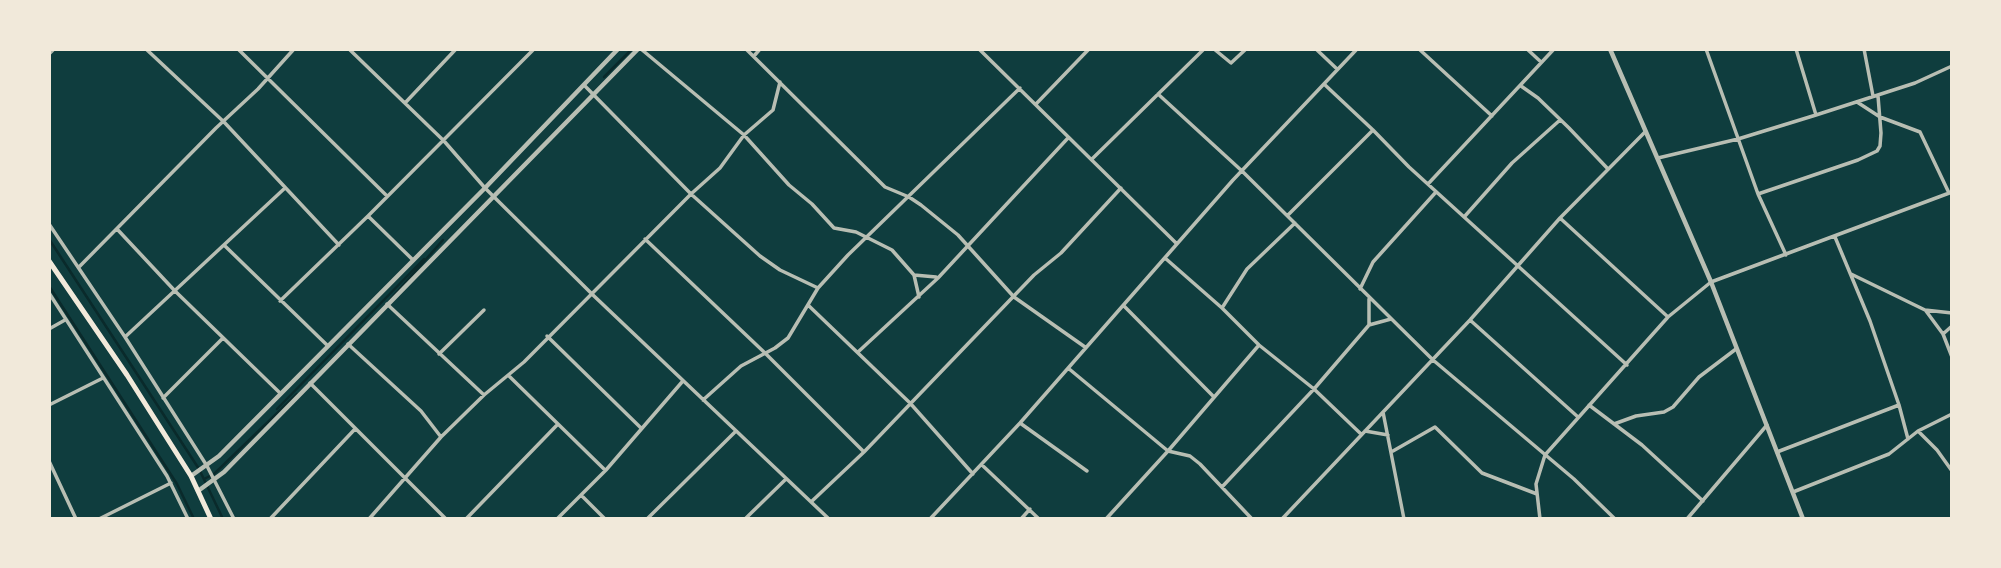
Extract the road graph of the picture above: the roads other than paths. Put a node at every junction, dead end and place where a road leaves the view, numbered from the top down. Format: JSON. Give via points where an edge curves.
{"nodes":[{"id":1,"x":54,"y":49,"type":"edge"},
{"id":2,"x":146,"y":49,"type":"edge"},
{"id":3,"x":239,"y":49,"type":"edge"},
{"id":4,"x":294,"y":49,"type":"edge"},
{"id":5,"x":349,"y":49,"type":"edge"},
{"id":6,"x":359,"y":49,"type":"edge"},
{"id":7,"x":456,"y":49,"type":"edge"},
{"id":8,"x":534,"y":49,"type":"edge"},
{"id":9,"x":618,"y":49,"type":"edge"},
{"id":10,"x":640,"y":49,"type":"edge"},
{"id":11,"x":746,"y":49,"type":"edge"},
{"id":12,"x":760,"y":49,"type":"edge"},
{"id":13,"x":979,"y":49,"type":"edge"},
{"id":14,"x":1089,"y":49,"type":"edge"},
{"id":15,"x":1204,"y":49,"type":"edge"},
{"id":16,"x":1214,"y":49,"type":"edge"},
{"id":17,"x":1246,"y":49,"type":"edge"},
{"id":18,"x":1316,"y":49,"type":"edge"},
{"id":19,"x":1357,"y":49,"type":"edge"},
{"id":20,"x":1419,"y":49,"type":"edge"},
{"id":21,"x":1528,"y":49,"type":"edge"},
{"id":22,"x":1555,"y":49,"type":"edge"},
{"id":23,"x":1610,"y":49,"type":"edge"},
{"id":24,"x":1706,"y":49,"type":"edge"},
{"id":25,"x":1796,"y":49,"type":"edge"},
{"id":26,"x":1864,"y":49,"type":"edge"},
{"id":27,"x":49,"y":54,"type":"edge"},
{"id":28,"x":354,"y":54,"type":"junction"},
{"id":29,"x":754,"y":56,"type":"junction"},
{"id":30,"x":1541,"y":62,"type":"junction"},
{"id":31,"x":1952,"y":66,"type":"edge"},
{"id":32,"x":1338,"y":69,"type":"junction"},
{"id":33,"x":268,"y":79,"type":"junction"},
{"id":34,"x":780,"y":82,"type":"junction"},
{"id":35,"x":1324,"y":84,"type":"junction"},
{"id":36,"x":584,"y":85,"type":"junction"},
{"id":37,"x":1521,"y":86,"type":"junction"},
{"id":38,"x":1020,"y":88,"type":"junction"},
{"id":39,"x":594,"y":94,"type":"junction"},
{"id":40,"x":1158,"y":94,"type":"junction"},
{"id":41,"x":1875,"y":95,"type":"junction"},
{"id":42,"x":1856,"y":102,"type":"junction"},
{"id":43,"x":405,"y":103,"type":"junction"},
{"id":44,"x":1036,"y":104,"type":"junction"},
{"id":45,"x":1816,"y":115,"type":"junction"},
{"id":46,"x":1492,"y":116,"type":"junction"},
{"id":47,"x":1880,"y":117,"type":"junction"},
{"id":48,"x":1560,"y":120,"type":"junction"},
{"id":49,"x":224,"y":122,"type":"junction"},
{"id":50,"x":1373,"y":130,"type":"junction"},
{"id":51,"x":1646,"y":132,"type":"junction"},
{"id":52,"x":744,"y":135,"type":"junction"},
{"id":53,"x":1068,"y":138,"type":"junction"},
{"id":54,"x":1738,"y":139,"type":"junction"},
{"id":55,"x":444,"y":141,"type":"junction"},
{"id":56,"x":1658,"y":158,"type":"junction"},
{"id":57,"x":1092,"y":159,"type":"junction"},
{"id":58,"x":1608,"y":169,"type":"junction"},
{"id":59,"x":1242,"y":171,"type":"junction"},
{"id":60,"x":1428,"y":184,"type":"junction"},
{"id":61,"x":285,"y":188,"type":"junction"},
{"id":62,"x":485,"y":188,"type":"junction"},
{"id":63,"x":1121,"y":188,"type":"junction"},
{"id":64,"x":1437,"y":192,"type":"junction"},
{"id":65,"x":1951,"y":192,"type":"edge"},
{"id":66,"x":691,"y":194,"type":"junction"},
{"id":67,"x":1758,"y":194,"type":"junction"},
{"id":68,"x":494,"y":195,"type":"junction"},
{"id":69,"x":387,"y":196,"type":"junction"},
{"id":70,"x":909,"y":197,"type":"junction"},
{"id":71,"x":369,"y":216,"type":"junction"},
{"id":72,"x":1287,"y":216,"type":"junction"},
{"id":73,"x":1465,"y":216,"type":"junction"},
{"id":74,"x":1560,"y":218,"type":"junction"},
{"id":75,"x":1295,"y":223,"type":"junction"},
{"id":76,"x":49,"y":224,"type":"edge"},
{"id":77,"x":117,"y":229,"type":"junction"},
{"id":78,"x":866,"y":236,"type":"junction"},
{"id":79,"x":1836,"y":237,"type":"junction"},
{"id":80,"x":645,"y":239,"type":"junction"},
{"id":81,"x":1177,"y":244,"type":"junction"},
{"id":82,"x":339,"y":245,"type":"junction"},
{"id":83,"x":225,"y":246,"type":"junction"},
{"id":84,"x":967,"y":246,"type":"junction"},
{"id":85,"x":1786,"y":255,"type":"junction"},
{"id":86,"x":1165,"y":258,"type":"junction"},
{"id":87,"x":413,"y":260,"type":"junction"},
{"id":88,"x":49,"y":261,"type":"edge"},
{"id":89,"x":79,"y":267,"type":"junction"},
{"id":90,"x":1518,"y":267,"type":"junction"},
{"id":91,"x":1852,"y":274,"type":"junction"},
{"id":92,"x":914,"y":275,"type":"junction"},
{"id":93,"x":938,"y":278,"type":"junction"},
{"id":94,"x":1711,"y":282,"type":"junction"},
{"id":95,"x":818,"y":288,"type":"junction"},
{"id":96,"x":1360,"y":289,"type":"junction"},
{"id":97,"x":175,"y":291,"type":"junction"},
{"id":98,"x":49,"y":293,"type":"edge"},
{"id":99,"x":591,"y":293,"type":"junction"},
{"id":100,"x":919,"y":297,"type":"junction"},
{"id":101,"x":1014,"y":297,"type":"junction"},
{"id":102,"x":1369,"y":298,"type":"junction"},
{"id":103,"x":280,"y":301,"type":"junction"},
{"id":104,"x":387,"y":304,"type":"junction"},
{"id":105,"x":808,"y":305,"type":"junction"},
{"id":106,"x":1124,"y":306,"type":"junction"},
{"id":107,"x":1222,"y":308,"type":"junction"},
{"id":108,"x":484,"y":310,"type":"dead end"},
{"id":109,"x":1925,"y":310,"type":"junction"},
{"id":110,"x":1952,"y":313,"type":"edge"},
{"id":111,"x":1668,"y":317,"type":"junction"},
{"id":112,"x":1391,"y":319,"type":"junction"},
{"id":113,"x":66,"y":320,"type":"junction"},
{"id":114,"x":1471,"y":320,"type":"junction"},
{"id":115,"x":1369,"y":325,"type":"junction"},
{"id":116,"x":1952,"y":326,"type":"edge"},
{"id":117,"x":49,"y":329,"type":"edge"},
{"id":118,"x":1943,"y":334,"type":"junction"},
{"id":119,"x":548,"y":336,"type":"junction"},
{"id":120,"x":125,"y":337,"type":"junction"},
{"id":121,"x":223,"y":338,"type":"junction"},
{"id":122,"x":348,"y":344,"type":"junction"},
{"id":123,"x":1259,"y":345,"type":"junction"},
{"id":124,"x":328,"y":346,"type":"junction"},
{"id":125,"x":1085,"y":347,"type":"junction"},
{"id":126,"x":1736,"y":348,"type":"junction"},
{"id":127,"x":858,"y":352,"type":"junction"},
{"id":128,"x":765,"y":353,"type":"junction"},
{"id":129,"x":439,"y":354,"type":"junction"},
{"id":130,"x":1952,"y":358,"type":"edge"},
{"id":131,"x":1433,"y":360,"type":"junction"},
{"id":132,"x":1627,"y":365,"type":"junction"},
{"id":133,"x":1068,"y":368,"type":"junction"},
{"id":134,"x":509,"y":376,"type":"junction"},
{"id":135,"x":103,"y":378,"type":"junction"},
{"id":136,"x":682,"y":382,"type":"junction"},
{"id":137,"x":310,"y":383,"type":"junction"},
{"id":138,"x":1314,"y":389,"type":"junction"},
{"id":139,"x":280,"y":393,"type":"junction"},
{"id":140,"x":484,"y":395,"type":"junction"},
{"id":141,"x":1213,"y":396,"type":"junction"},
{"id":142,"x":163,"y":398,"type":"junction"},
{"id":143,"x":704,"y":400,"type":"junction"},
{"id":144,"x":910,"y":403,"type":"junction"},
{"id":145,"x":49,"y":405,"type":"edge"},
{"id":146,"x":1590,"y":405,"type":"junction"},
{"id":147,"x":1899,"y":405,"type":"junction"},
{"id":148,"x":1384,"y":412,"type":"junction"},
{"id":149,"x":1952,"y":414,"type":"edge"},
{"id":150,"x":1578,"y":417,"type":"junction"},
{"id":151,"x":1020,"y":423,"type":"junction"},
{"id":152,"x":558,"y":424,"type":"junction"},
{"id":153,"x":1614,"y":424,"type":"junction"},
{"id":154,"x":1768,"y":425,"type":"junction"},
{"id":155,"x":355,"y":429,"type":"junction"},
{"id":156,"x":641,"y":429,"type":"junction"},
{"id":157,"x":736,"y":431,"type":"junction"},
{"id":158,"x":1918,"y":431,"type":"junction"},
{"id":159,"x":1363,"y":433,"type":"junction"},
{"id":160,"x":1388,"y":435,"type":"junction"},
{"id":161,"x":441,"y":437,"type":"junction"},
{"id":162,"x":1908,"y":439,"type":"junction"},
{"id":163,"x":1168,"y":451,"type":"junction"},
{"id":164,"x":864,"y":452,"type":"junction"},
{"id":165,"x":1392,"y":452,"type":"junction"},
{"id":166,"x":1777,"y":452,"type":"junction"},
{"id":167,"x":1545,"y":455,"type":"junction"},
{"id":168,"x":49,"y":461,"type":"edge"},
{"id":169,"x":982,"y":465,"type":"junction"},
{"id":170,"x":205,"y":468,"type":"junction"},
{"id":171,"x":606,"y":470,"type":"junction"},
{"id":172,"x":1087,"y":471,"type":"dead end"},
{"id":173,"x":1952,"y":471,"type":"edge"},
{"id":174,"x":974,"y":474,"type":"junction"},
{"id":175,"x":191,"y":476,"type":"junction"},
{"id":176,"x":406,"y":478,"type":"junction"},
{"id":177,"x":786,"y":478,"type":"junction"},
{"id":178,"x":211,"y":482,"type":"junction"},
{"id":179,"x":171,"y":483,"type":"junction"},
{"id":180,"x":1222,"y":487,"type":"junction"},
{"id":181,"x":198,"y":491,"type":"junction"},
{"id":182,"x":1793,"y":492,"type":"junction"},
{"id":183,"x":1536,"y":494,"type":"junction"},
{"id":184,"x":581,"y":495,"type":"junction"},
{"id":185,"x":1703,"y":501,"type":"junction"},
{"id":186,"x":811,"y":502,"type":"junction"},
{"id":187,"x":1030,"y":509,"type":"junction"},
{"id":188,"x":649,"y":518,"type":"edge"},
{"id":189,"x":76,"y":519,"type":"edge"},
{"id":190,"x":99,"y":519,"type":"edge"},
{"id":191,"x":188,"y":519,"type":"edge"},
{"id":192,"x":211,"y":519,"type":"edge"},
{"id":193,"x":234,"y":519,"type":"edge"},
{"id":194,"x":270,"y":519,"type":"edge"},
{"id":195,"x":369,"y":519,"type":"edge"},
{"id":196,"x":446,"y":519,"type":"edge"},
{"id":197,"x":466,"y":519,"type":"edge"},
{"id":198,"x":557,"y":519,"type":"edge"},
{"id":199,"x":605,"y":519,"type":"edge"},
{"id":200,"x":745,"y":519,"type":"edge"},
{"id":201,"x":829,"y":519,"type":"edge"},
{"id":202,"x":930,"y":519,"type":"edge"},
{"id":203,"x":1021,"y":519,"type":"edge"},
{"id":204,"x":1039,"y":519,"type":"edge"},
{"id":205,"x":1106,"y":519,"type":"edge"},
{"id":206,"x":1252,"y":519,"type":"edge"},
{"id":207,"x":1282,"y":519,"type":"edge"},
{"id":208,"x":1405,"y":519,"type":"edge"},
{"id":209,"x":1540,"y":519,"type":"edge"},
{"id":210,"x":1615,"y":519,"type":"edge"},
{"id":211,"x":1687,"y":519,"type":"edge"},
{"id":212,"x":1803,"y":519,"type":"edge"}],
"edges":[{"from":1,"to":27,"type":"street"},
{"from":2,"to":49,"type":"street"},
{"from":3,"to":33,"type":"street"},
{"from":4,"to":33,"type":"street"},
{"from":5,"to":28,"type":"street"},
{"from":6,"to":28,"type":"street"},
{"from":7,"to":43,"type":"street"},
{"from":8,"to":55,"type":"street"},
{"from":9,"to":36,"type":"street"},
{"from":10,"to":39,"type":"street"},
{"from":10,"to":52,"type":"street"},
{"from":11,"to":29,"type":"street"},
{"from":12,"to":29,"type":"street"},
{"from":13,"to":38,"type":"street"},
{"from":14,"to":44,"type":"street"},
{"from":15,"to":40,"type":"street"},
{"from":16,"to":17,"type":"street","via":[[1228,63]]},
{"from":18,"to":32,"type":"street"},
{"from":19,"to":32,"type":"street"},
{"from":20,"to":46,"type":"street"},
{"from":21,"to":30,"type":"street"},
{"from":22,"to":30,"type":"street"},
{"from":23,"to":51,"type":"street"},
{"from":24,"to":54,"type":"street"},
{"from":25,"to":45,"type":"street"},
{"from":26,"to":41,"type":"street"},
{"from":28,"to":43,"type":"street"},
{"from":29,"to":34,"type":"street"},
{"from":30,"to":37,"type":"street"},
{"from":31,"to":41,"type":"street"},
{"from":32,"to":35,"type":"street"},
{"from":33,"to":49,"type":"street"},
{"from":33,"to":69,"type":"street"},
{"from":34,"to":52,"type":"street","via":[[773,110]]},
{"from":34,"to":70,"type":"street","via":[[885,187]]},
{"from":35,"to":50,"type":"street"},
{"from":35,"to":59,"type":"street"},
{"from":36,"to":39,"type":"street"},
{"from":36,"to":62,"type":"street"},
{"from":37,"to":46,"type":"street"},
{"from":37,"to":48,"type":"street"},
{"from":38,"to":44,"type":"street"},
{"from":38,"to":70,"type":"street"},
{"from":39,"to":66,"type":"street"},
{"from":39,"to":68,"type":"street"},
{"from":40,"to":57,"type":"street"},
{"from":40,"to":59,"type":"street"},
{"from":41,"to":42,"type":"street"},
{"from":41,"to":47,"type":"street"},
{"from":42,"to":45,"type":"street"},
{"from":42,"to":47,"type":"street"},
{"from":43,"to":55,"type":"street"},
{"from":44,"to":53,"type":"street"},
{"from":45,"to":54,"type":"street"},
{"from":46,"to":60,"type":"street"},
{"from":47,"to":65,"type":"street","via":[[1920,132]]},
{"from":47,"to":67,"type":"street","via":[[1877,151]]},
{"from":48,"to":58,"type":"street"},
{"from":48,"to":73,"type":"street","via":[[1512,163]]},
{"from":49,"to":61,"type":"street"},
{"from":49,"to":77,"type":"street"},
{"from":50,"to":60,"type":"street"},
{"from":50,"to":72,"type":"street"},
{"from":51,"to":56,"type":"street"},
{"from":51,"to":58,"type":"street"},
{"from":52,"to":66,"type":"street","via":[[720,168]]},
{"from":52,"to":78,"type":"street","via":[[834,228]]},
{"from":53,"to":57,"type":"street"},
{"from":53,"to":84,"type":"street"},
{"from":54,"to":56,"type":"street"},
{"from":54,"to":67,"type":"street"},
{"from":55,"to":62,"type":"street"},
{"from":55,"to":69,"type":"street"},
{"from":56,"to":94,"type":"street"},
{"from":57,"to":63,"type":"street"},
{"from":58,"to":74,"type":"street"},
{"from":59,"to":72,"type":"street"},
{"from":59,"to":81,"type":"street"},
{"from":60,"to":64,"type":"street"},
{"from":61,"to":82,"type":"street"},
{"from":61,"to":83,"type":"street"},
{"from":62,"to":68,"type":"street"},
{"from":62,"to":87,"type":"street"},
{"from":63,"to":81,"type":"street"},
{"from":63,"to":101,"type":"street"},
{"from":64,"to":73,"type":"street"},
{"from":64,"to":96,"type":"street","via":[[1373,262]]},
{"from":65,"to":79,"type":"street"},
{"from":66,"to":80,"type":"street"},
{"from":66,"to":95,"type":"street","via":[[760,256]]},
{"from":67,"to":85,"type":"street"},
{"from":68,"to":99,"type":"street"},
{"from":68,"to":104,"type":"street"},
{"from":69,"to":71,"type":"street"},
{"from":70,"to":78,"type":"street"},
{"from":70,"to":84,"type":"street"},
{"from":71,"to":82,"type":"street"},
{"from":71,"to":87,"type":"street"},
{"from":72,"to":75,"type":"street"},
{"from":73,"to":90,"type":"street"},
{"from":74,"to":90,"type":"street"},
{"from":74,"to":111,"type":"street"},
{"from":75,"to":96,"type":"street"},
{"from":75,"to":107,"type":"street","via":[[1247,269]]},
{"from":76,"to":89,"type":"street"},
{"from":77,"to":89,"type":"street"},
{"from":77,"to":97,"type":"street"},
{"from":78,"to":92,"type":"street","via":[[892,250]]},
{"from":78,"to":95,"type":"street"},
{"from":79,"to":85,"type":"street"},
{"from":79,"to":91,"type":"street"},
{"from":80,"to":99,"type":"street"},
{"from":80,"to":128,"type":"street"},
{"from":81,"to":86,"type":"street"},
{"from":82,"to":103,"type":"street"},
{"from":83,"to":97,"type":"street"},
{"from":83,"to":103,"type":"street"},
{"from":84,"to":93,"type":"street"},
{"from":84,"to":101,"type":"street"},
{"from":85,"to":94,"type":"street"},
{"from":86,"to":106,"type":"street"},
{"from":86,"to":107,"type":"street"},
{"from":87,"to":124,"type":"street"},
{"from":88,"to":175,"type":"highway"},
{"from":89,"to":120,"type":"street"},
{"from":90,"to":114,"type":"street"},
{"from":90,"to":132,"type":"street"},
{"from":91,"to":109,"type":"street"},
{"from":91,"to":147,"type":"street"},
{"from":92,"to":93,"type":"street"},
{"from":92,"to":100,"type":"street"},
{"from":93,"to":100,"type":"street"},
{"from":94,"to":111,"type":"street"},
{"from":94,"to":126,"type":"street"},
{"from":95,"to":105,"type":"street"},
{"from":96,"to":102,"type":"street"},
{"from":97,"to":120,"type":"street"},
{"from":97,"to":121,"type":"street"},
{"from":98,"to":113,"type":"street"},
{"from":99,"to":119,"type":"street"},
{"from":99,"to":136,"type":"street"},
{"from":100,"to":127,"type":"street"},
{"from":101,"to":125,"type":"street"},
{"from":101,"to":144,"type":"street"},
{"from":102,"to":112,"type":"street"},
{"from":102,"to":115,"type":"street"},
{"from":103,"to":124,"type":"street"},
{"from":104,"to":122,"type":"street"},
{"from":104,"to":129,"type":"street"},
{"from":105,"to":127,"type":"street"},
{"from":105,"to":128,"type":"street","via":[[788,338]]},
{"from":106,"to":125,"type":"street"},
{"from":106,"to":141,"type":"street"},
{"from":107,"to":123,"type":"street"},
{"from":108,"to":129,"type":"street"},
{"from":109,"to":110,"type":"street"},
{"from":109,"to":118,"type":"street"},
{"from":111,"to":132,"type":"street"},
{"from":112,"to":115,"type":"street"},
{"from":112,"to":131,"type":"street"},
{"from":113,"to":117,"type":"street"},
{"from":113,"to":135,"type":"street"},
{"from":114,"to":131,"type":"street"},
{"from":114,"to":150,"type":"street"},
{"from":115,"to":138,"type":"street"},
{"from":116,"to":118,"type":"street"},
{"from":118,"to":130,"type":"street"},
{"from":119,"to":134,"type":"street"},
{"from":119,"to":156,"type":"street"},
{"from":120,"to":142,"type":"street"},
{"from":121,"to":139,"type":"street"},
{"from":121,"to":142,"type":"street"},
{"from":122,"to":137,"type":"street"},
{"from":122,"to":161,"type":"street","via":[[421,411]]},
{"from":123,"to":138,"type":"street"},
{"from":123,"to":141,"type":"street"},
{"from":124,"to":139,"type":"street"},
{"from":125,"to":133,"type":"street"},
{"from":126,"to":153,"type":"street","via":[[1699,377],[1673,407]]},
{"from":126,"to":154,"type":"street"},
{"from":127,"to":144,"type":"street"},
{"from":128,"to":143,"type":"street","via":[[741,366]]},
{"from":128,"to":164,"type":"street"},
{"from":129,"to":140,"type":"street"},
{"from":131,"to":148,"type":"street"},
{"from":131,"to":167,"type":"street"},
{"from":132,"to":146,"type":"street"},
{"from":133,"to":151,"type":"street"},
{"from":133,"to":163,"type":"street"},
{"from":134,"to":140,"type":"street"},
{"from":134,"to":152,"type":"street"},
{"from":135,"to":145,"type":"street"},
{"from":135,"to":179,"type":"street"},
{"from":136,"to":143,"type":"street"},
{"from":136,"to":156,"type":"street"},
{"from":137,"to":155,"type":"street"},
{"from":137,"to":178,"type":"street"},
{"from":138,"to":159,"type":"street"},
{"from":138,"to":180,"type":"street"},
{"from":139,"to":170,"type":"street"},
{"from":140,"to":161,"type":"street"},
{"from":141,"to":163,"type":"street"},
{"from":142,"to":170,"type":"street"},
{"from":143,"to":157,"type":"street"},
{"from":144,"to":164,"type":"street"},
{"from":144,"to":174,"type":"street"},
{"from":146,"to":150,"type":"street"},
{"from":146,"to":153,"type":"street"},
{"from":147,"to":162,"type":"street"},
{"from":147,"to":166,"type":"street"},
{"from":148,"to":159,"type":"street"},
{"from":148,"to":160,"type":"street"},
{"from":149,"to":158,"type":"street"},
{"from":150,"to":167,"type":"street"},
{"from":151,"to":169,"type":"street"},
{"from":151,"to":172,"type":"street"},
{"from":152,"to":171,"type":"street"},
{"from":152,"to":197,"type":"street"},
{"from":153,"to":185,"type":"street"},
{"from":154,"to":166,"type":"street"},
{"from":154,"to":185,"type":"street"},
{"from":155,"to":176,"type":"street"},
{"from":155,"to":194,"type":"street"},
{"from":156,"to":171,"type":"street"},
{"from":157,"to":177,"type":"street"},
{"from":157,"to":188,"type":"street"},
{"from":158,"to":162,"type":"street"},
{"from":158,"to":173,"type":"street"},
{"from":159,"to":160,"type":"street"},
{"from":159,"to":207,"type":"street"},
{"from":160,"to":165,"type":"street"},
{"from":161,"to":176,"type":"street"},
{"from":162,"to":182,"type":"street","via":[[1889,454]]},
{"from":163,"to":180,"type":"street","via":[[1190,456]]},
{"from":163,"to":205,"type":"street"},
{"from":164,"to":186,"type":"street"},
{"from":165,"to":183,"type":"street","via":[[1435,427],[1482,473]]},
{"from":165,"to":208,"type":"street"},
{"from":166,"to":182,"type":"street"},
{"from":167,"to":183,"type":"street"},
{"from":167,"to":210,"type":"street"},
{"from":168,"to":189,"type":"street"},
{"from":169,"to":174,"type":"street"},
{"from":169,"to":187,"type":"street"},
{"from":170,"to":175,"type":"street"},
{"from":170,"to":178,"type":"street"},
{"from":171,"to":184,"type":"street"},
{"from":174,"to":202,"type":"street"},
{"from":175,"to":181,"type":"highway"},
{"from":176,"to":195,"type":"street"},
{"from":176,"to":196,"type":"street"},
{"from":177,"to":186,"type":"street"},
{"from":177,"to":200,"type":"street"},
{"from":178,"to":181,"type":"street"},
{"from":178,"to":193,"type":"street"},
{"from":179,"to":190,"type":"street"},
{"from":179,"to":191,"type":"street"},
{"from":180,"to":206,"type":"street"},
{"from":181,"to":192,"type":"highway"},
{"from":182,"to":212,"type":"street"},
{"from":183,"to":209,"type":"street"},
{"from":184,"to":198,"type":"street"},
{"from":184,"to":199,"type":"street"},
{"from":185,"to":211,"type":"street"},
{"from":186,"to":201,"type":"street"},
{"from":187,"to":203,"type":"street"},
{"from":187,"to":204,"type":"street"}]}
